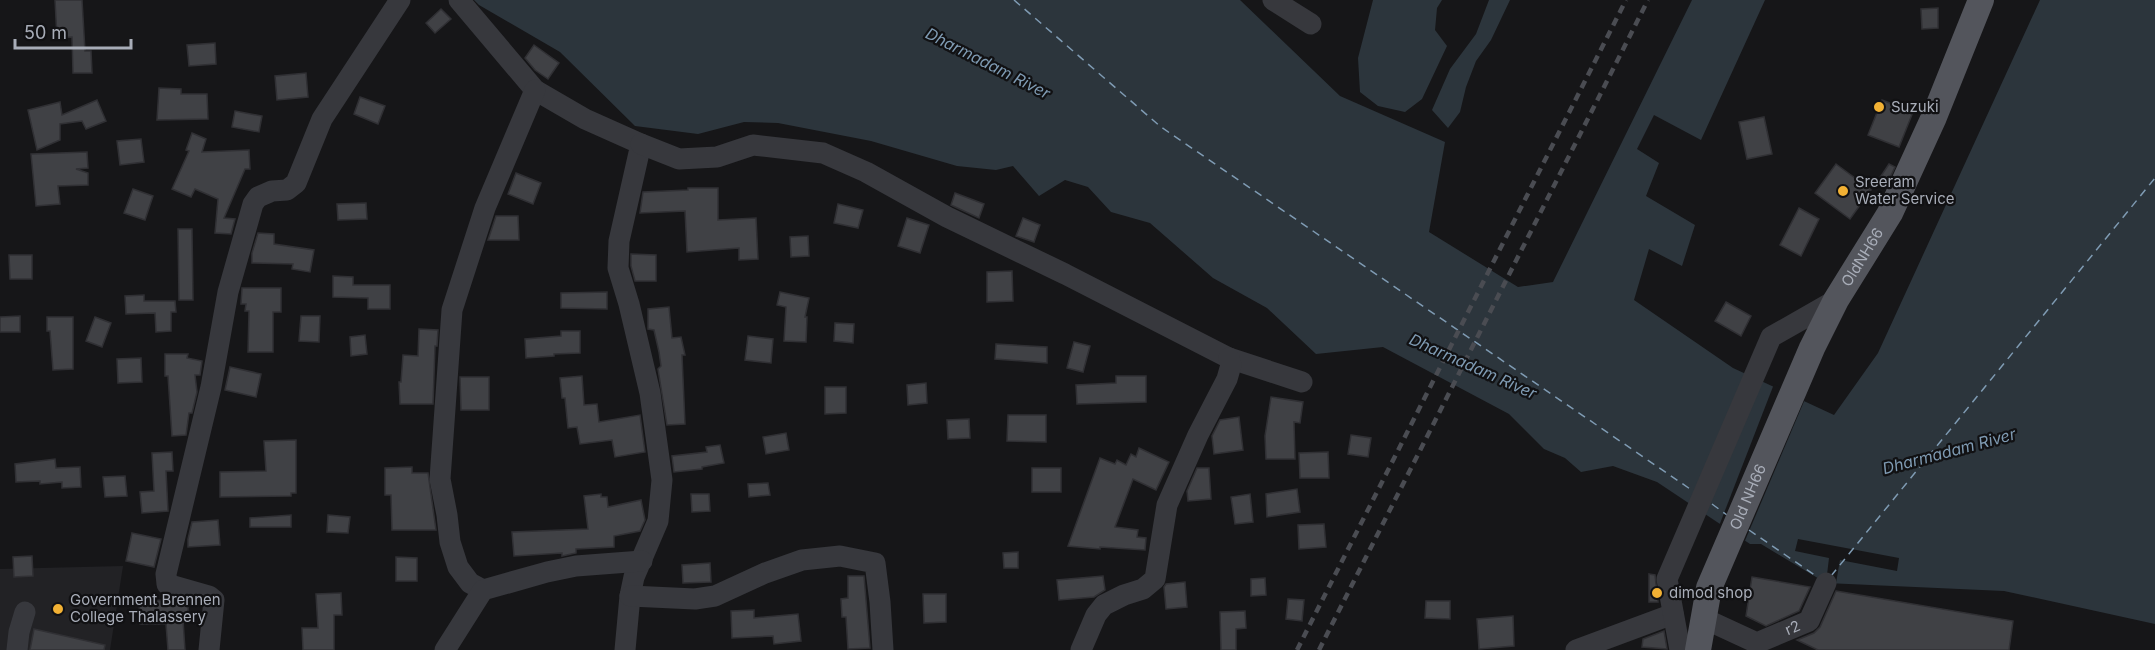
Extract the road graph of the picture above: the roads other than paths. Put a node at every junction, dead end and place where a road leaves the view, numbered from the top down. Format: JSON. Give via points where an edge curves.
{"nodes":[{"id":1,"x":400,"y":0,"type":"edge"},
{"id":2,"x":459,"y":0,"type":"edge"},
{"id":3,"x":1273,"y":0,"type":"edge"},
{"id":4,"x":1981,"y":0,"type":"edge"},
{"id":5,"x":1311,"y":24,"type":"dead end"},
{"id":6,"x":535,"y":90,"type":"junction"},
{"id":7,"x":641,"y":144,"type":"junction"},
{"id":8,"x":1836,"y":300,"type":"junction"},
{"id":9,"x":1812,"y":348,"type":"joint"},
{"id":10,"x":1229,"y":358,"type":"junction"},
{"id":11,"x":1302,"y":382,"type":"dead end"},
{"id":12,"x":642,"y":561,"type":"junction"},
{"id":13,"x":1826,"y":583,"type":"dead end"},
{"id":14,"x":483,"y":590,"type":"junction"},
{"id":15,"x":630,"y":596,"type":"junction"},
{"id":16,"x":25,"y":612,"type":"dead end"},
{"id":17,"x":1673,"y":614,"type":"junction"},
{"id":18,"x":1705,"y":619,"type":"junction"},
{"id":19,"x":1763,"y":647,"type":"edge"},
{"id":20,"x":17,"y":650,"type":"edge"},
{"id":21,"x":209,"y":650,"type":"edge"},
{"id":22,"x":445,"y":650,"type":"edge"},
{"id":23,"x":625,"y":650,"type":"edge"},
{"id":24,"x":883,"y":650,"type":"edge"},
{"id":25,"x":1081,"y":650,"type":"edge"},
{"id":26,"x":1576,"y":650,"type":"edge"},
{"id":27,"x":1680,"y":650,"type":"edge"},
{"id":28,"x":1698,"y":650,"type":"edge"}],
"edges":[{"from":1,"to":21,"type":"street","via":[[322,119],[296,183],[287,190],[258,196],[253,204],[228,292],[211,387],[166,574],[167,584],[213,600]]},
{"from":2,"to":6,"type":"street"},
{"from":3,"to":5,"type":"street"},
{"from":4,"to":8,"type":"main road","name":"OldNH66","via":[[1890,213]]},
{"from":6,"to":7,"type":"street","via":[[585,119]]},
{"from":6,"to":14,"type":"street","via":[[485,208],[452,310],[440,478],[458,567],[470,583]]},
{"from":7,"to":10,"type":"street","via":[[679,159],[717,157],[753,146],[823,153]]},
{"from":7,"to":12,"type":"street","via":[[625,210],[618,268],[650,393],[662,480],[658,521]]},
{"from":8,"to":9,"type":"main road","name":"OldNH66"},
{"from":8,"to":17,"type":"street","via":[[1771,337],[1667,579]]},
{"from":9,"to":18,"type":"main road","name":"Old NH66","via":[[1709,588]]},
{"from":10,"to":11,"type":"street"},
{"from":10,"to":25,"type":"street","via":[[1227,379],[1167,505],[1155,579],[1143,589],[1104,605]]},
{"from":12,"to":14,"type":"street","via":[[576,566]]},
{"from":12,"to":15,"type":"street"},
{"from":13,"to":19,"type":"street","name":"r2","via":[[1809,621]]},
{"from":14,"to":22,"type":"street"},
{"from":15,"to":23,"type":"street"},
{"from":15,"to":24,"type":"street","via":[[715,596],[802,560],[840,556],[875,563]]},
{"from":16,"to":20,"type":"street"},
{"from":17,"to":26,"type":"street"},
{"from":17,"to":27,"type":"street"},
{"from":18,"to":19,"type":"street","name":"r2"},
{"from":18,"to":28,"type":"main road","name":"Old NH66"}]}
